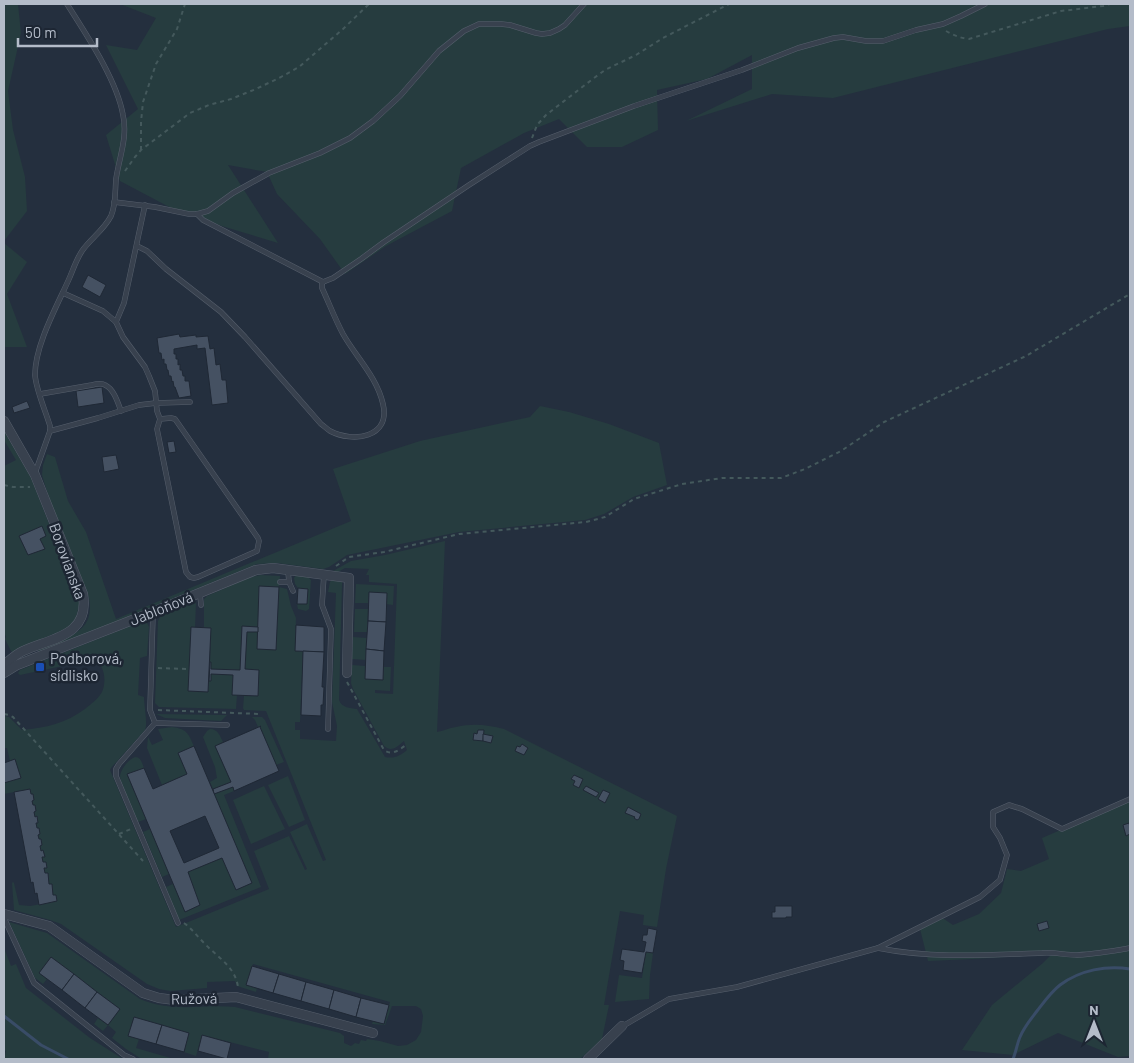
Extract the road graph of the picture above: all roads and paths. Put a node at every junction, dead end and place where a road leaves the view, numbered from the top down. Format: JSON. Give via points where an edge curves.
{"nodes":[{"id":1,"x":67,"y":4,"type":"edge"},
{"id":2,"x":184,"y":4,"type":"edge"},
{"id":3,"x":369,"y":4,"type":"edge"},
{"id":4,"x":584,"y":4,"type":"edge"},
{"id":5,"x":729,"y":4,"type":"edge"},
{"id":6,"x":985,"y":4,"type":"edge"},
{"id":7,"x":1110,"y":4,"type":"edge"},
{"id":8,"x":939,"y":25,"type":"junction"},
{"id":9,"x":530,"y":146,"type":"junction"},
{"id":10,"x":142,"y":150,"type":"junction"},
{"id":11,"x":125,"y":171,"type":"dead end"},
{"id":12,"x":114,"y":202,"type":"junction"},
{"id":13,"x":146,"y":205,"type":"junction"},
{"id":14,"x":197,"y":214,"type":"junction"},
{"id":15,"x":136,"y":246,"type":"junction"},
{"id":16,"x":323,"y":282,"type":"junction"},
{"id":17,"x":62,"y":293,"type":"junction"},
{"id":18,"x":1130,"y":294,"type":"edge"},
{"id":19,"x":116,"y":322,"type":"junction"},
{"id":20,"x":40,"y":394,"type":"junction"},
{"id":21,"x":190,"y":402,"type":"dead end"},
{"id":22,"x":156,"y":403,"type":"junction"},
{"id":23,"x":121,"y":411,"type":"junction"},
{"id":24,"x":160,"y":419,"type":"junction"},
{"id":25,"x":4,"y":421,"type":"edge"},
{"id":26,"x":50,"y":431,"type":"junction"},
{"id":27,"x":35,"y":475,"type":"junction"},
{"id":28,"x":4,"y":485,"type":"edge"},
{"id":29,"x":40,"y":486,"type":"junction"},
{"id":30,"x":288,"y":569,"type":"junction"},
{"id":31,"x":324,"y":574,"type":"junction"},
{"id":32,"x":280,"y":582,"type":"dead end"},
{"id":33,"x":289,"y":582,"type":"junction"},
{"id":34,"x":293,"y":591,"type":"dead end"},
{"id":35,"x":200,"y":592,"type":"junction"},
{"id":36,"x":201,"y":605,"type":"dead end"},
{"id":37,"x":153,"y":612,"type":"junction"},
{"id":38,"x":4,"y":665,"type":"edge"},
{"id":39,"x":151,"y":668,"type":"junction"},
{"id":40,"x":189,"y":668,"type":"dead end"},
{"id":41,"x":4,"y":673,"type":"edge"},
{"id":42,"x":347,"y":673,"type":"joint"},
{"id":43,"x":150,"y":710,"type":"junction"},
{"id":44,"x":4,"y":714,"type":"edge"},
{"id":45,"x":260,"y":714,"type":"dead end"},
{"id":46,"x":155,"y":723,"type":"junction"},
{"id":47,"x":226,"y":725,"type":"dead end"},
{"id":48,"x":328,"y":729,"type":"dead end"},
{"id":49,"x":406,"y":744,"type":"dead end"},
{"id":50,"x":1130,"y":799,"type":"edge"},
{"id":51,"x":154,"y":867,"type":"junction"},
{"id":52,"x":4,"y":914,"type":"edge"},
{"id":53,"x":4,"y":918,"type":"edge"},
{"id":54,"x":178,"y":922,"type":"joint"},
{"id":55,"x":878,"y":948,"type":"junction"},
{"id":56,"x":1130,"y":948,"type":"edge"},
{"id":57,"x":239,"y":989,"type":"dead end"},
{"id":58,"x":622,"y":1026,"type":"joint"},
{"id":59,"x":372,"y":1033,"type":"dead end"},
{"id":60,"x":133,"y":1059,"type":"edge"},
{"id":61,"x":588,"y":1059,"type":"edge"}],
"edges":[{"from":1,"to":12,"type":"lane","via":[[105,69],[124,116]]},
{"from":2,"to":10,"type":"path","via":[[177,29],[156,64],[143,102]]},
{"from":3,"to":10,"type":"path","via":[[299,67],[256,89],[190,113]]},
{"from":4,"to":14,"type":"lane","via":[[565,25],[542,34],[510,25],[472,26],[438,50],[400,96],[350,138],[269,173],[233,192],[208,211]]},
{"from":5,"to":9,"type":"path","via":[[594,78],[537,125]]},
{"from":6,"to":8,"type":"lane"},
{"from":7,"to":8,"type":"path","via":[[1061,11],[969,39],[952,34]]},
{"from":8,"to":9,"type":"lane","via":[[883,41],[843,37],[798,48]]},
{"from":9,"to":16,"type":"lane"},
{"from":10,"to":11,"type":"path"},
{"from":12,"to":13,"type":"lane"},
{"from":12,"to":17,"type":"lane","via":[[112,215],[82,252]]},
{"from":13,"to":14,"type":"lane"},
{"from":13,"to":15,"type":"lane"},
{"from":14,"to":16,"type":"lane"},
{"from":15,"to":16,"type":"lane","via":[[147,251],[226,318],[327,429],[347,436],[368,435],[382,424],[383,403],[371,375],[342,333],[322,288]]},
{"from":15,"to":19,"type":"lane","via":[[124,303]]},
{"from":17,"to":19,"type":"lane","via":[[103,311]]},
{"from":17,"to":20,"type":"lane","via":[[38,355],[35,377]]},
{"from":18,"to":31,"type":"path","via":[[1026,356],[884,422],[841,451],[781,478],[722,478],[682,484],[634,499],[605,516],[586,522],[460,534],[349,557]]},
{"from":19,"to":22,"type":"lane","via":[[149,376]]},
{"from":20,"to":23,"type":"lane","via":[[106,385]]},
{"from":20,"to":26,"type":"lane"},
{"from":21,"to":22,"type":"lane"},
{"from":22,"to":23,"type":"lane"},
{"from":22,"to":24,"type":"lane"},
{"from":23,"to":26,"type":"lane"},
{"from":24,"to":24,"type":"lane","via":[[175,419],[258,538],[257,550],[198,577],[188,575],[157,428]]},
{"from":25,"to":27,"type":"street","name":"Borovianska"},
{"from":26,"to":27,"type":"lane"},
{"from":27,"to":29,"type":"street","name":"Borovianska"},
{"from":28,"to":29,"type":"path"},
{"from":29,"to":38,"type":"street","name":"Borovianska","via":[[83,594],[84,611],[76,628],[20,652]]},
{"from":30,"to":31,"type":"street","name":"Jabloňová"},
{"from":30,"to":33,"type":"lane"},
{"from":30,"to":35,"type":"street","name":"Jabloňová","via":[[256,570]]},
{"from":31,"to":42,"type":"street","name":"Jabloňová","via":[[349,578]]},
{"from":31,"to":48,"type":"lane","via":[[322,604],[331,629]]},
{"from":32,"to":33,"type":"lane"},
{"from":33,"to":34,"type":"lane"},
{"from":35,"to":36,"type":"lane"},
{"from":35,"to":37,"type":"street","name":"Jabloňová"},
{"from":37,"to":39,"type":"lane"},
{"from":37,"to":41,"type":"street","name":"Jabloňová"},
{"from":39,"to":40,"type":"path"},
{"from":39,"to":43,"type":"lane"},
{"from":42,"to":49,"type":"path","via":[[347,682],[384,750],[396,752]]},
{"from":43,"to":45,"type":"path"},
{"from":43,"to":46,"type":"lane"},
{"from":44,"to":51,"type":"path","via":[[12,717],[149,868]]},
{"from":46,"to":47,"type":"lane"},
{"from":46,"to":51,"type":"lane","via":[[116,769],[116,776]]},
{"from":50,"to":55,"type":"lane","via":[[1062,829],[1008,805],[993,812],[993,828],[1007,856],[1000,880],[980,897]]},
{"from":51,"to":54,"type":"lane"},
{"from":52,"to":59,"type":"street","name":"Ružová","via":[[49,926],[143,993],[175,1000],[236,997]]},
{"from":53,"to":60,"type":"lane","via":[[34,983]]},
{"from":54,"to":57,"type":"path","via":[[186,924],[228,965]]},
{"from":55,"to":56,"type":"lane","via":[[957,956],[1051,952],[1075,955]]},
{"from":55,"to":58,"type":"lane","via":[[737,987],[669,999]]},
{"from":58,"to":61,"type":"street"}]}
